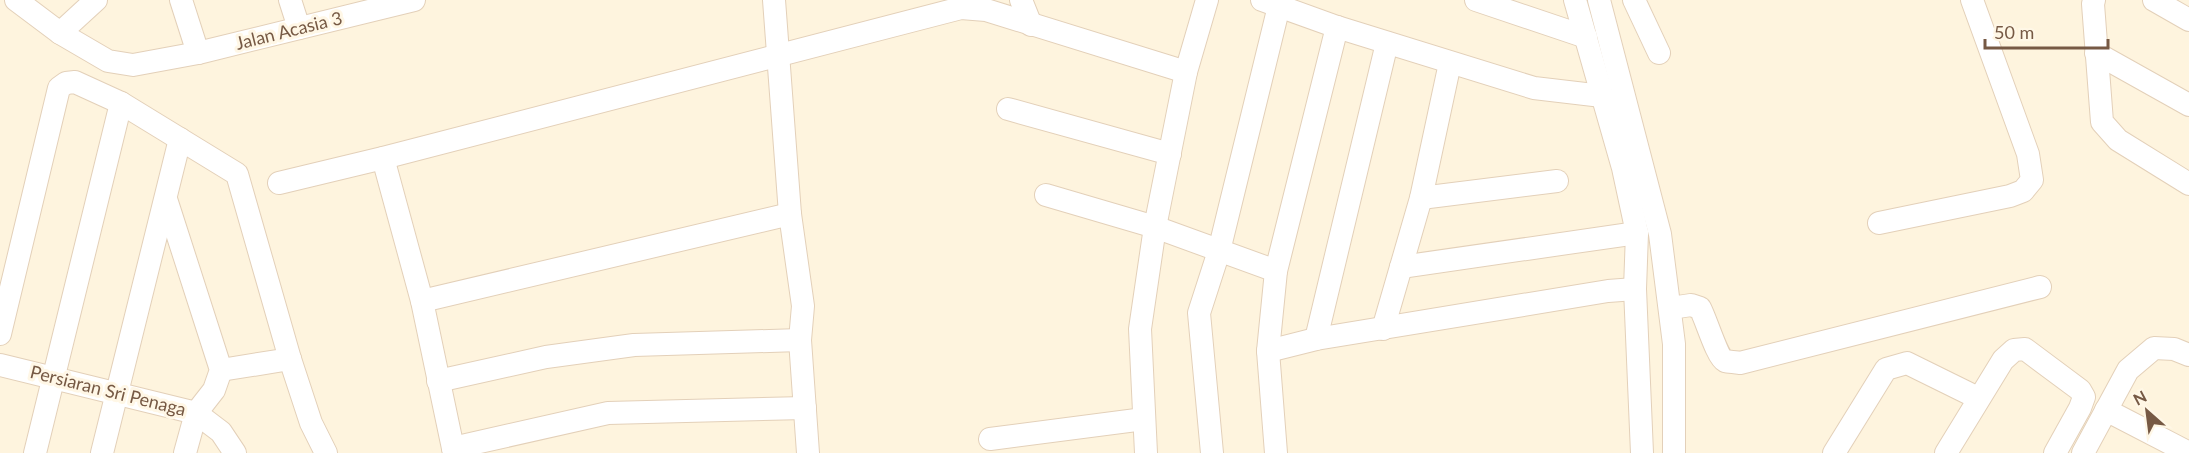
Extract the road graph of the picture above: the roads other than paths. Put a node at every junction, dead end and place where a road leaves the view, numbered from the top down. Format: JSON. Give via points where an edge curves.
{"nodes":[{"id":1,"x":16,"y":0,"type":"edge"},
{"id":2,"x":96,"y":0,"type":"edge"},
{"id":3,"x":181,"y":0,"type":"edge"},
{"id":4,"x":290,"y":0,"type":"edge"},
{"id":5,"x":414,"y":0,"type":"edge"},
{"id":6,"x":774,"y":0,"type":"edge"},
{"id":7,"x":1021,"y":0,"type":"edge"},
{"id":8,"x":1207,"y":0,"type":"edge"},
{"id":9,"x":1476,"y":0,"type":"edge"},
{"id":10,"x":1575,"y":0,"type":"edge"},
{"id":11,"x":1599,"y":0,"type":"edge"},
{"id":12,"x":1634,"y":0,"type":"edge"},
{"id":13,"x":1972,"y":0,"type":"edge"},
{"id":14,"x":2094,"y":0,"type":"edge"},
{"id":15,"x":2154,"y":0,"type":"edge"},
{"id":16,"x":1270,"y":3,"type":"edge"},
{"id":17,"x":2189,"y":20,"type":"edge"},
{"id":18,"x":1031,"y":24,"type":"junction"},
{"id":19,"x":1337,"y":27,"type":"junction"},
{"id":20,"x":299,"y":28,"type":"junction"},
{"id":21,"x":60,"y":33,"type":"junction"},
{"id":22,"x":1586,"y":37,"type":"junction"},
{"id":23,"x":1387,"y":43,"type":"junction"},
{"id":24,"x":198,"y":53,"type":"junction"},
{"id":25,"x":1659,"y":53,"type":"dead end"},
{"id":26,"x":2096,"y":53,"type":"junction"},
{"id":27,"x":779,"y":56,"type":"junction"},
{"id":28,"x":1450,"y":63,"type":"junction"},
{"id":29,"x":1186,"y":72,"type":"junction"},
{"id":30,"x":1602,"y":96,"type":"junction"},
{"id":31,"x":121,"y":103,"type":"junction"},
{"id":32,"x":2189,"y":105,"type":"edge"},
{"id":33,"x":1008,"y":109,"type":"dead end"},
{"id":34,"x":180,"y":139,"type":"junction"},
{"id":35,"x":1170,"y":154,"type":"junction"},
{"id":36,"x":384,"y":158,"type":"junction"},
{"id":37,"x":1557,"y":181,"type":"dead end"},
{"id":38,"x":279,"y":183,"type":"dead end"},
{"id":39,"x":2189,"y":184,"type":"edge"},
{"id":40,"x":1046,"y":195,"type":"dead end"},
{"id":41,"x":166,"y":198,"type":"junction"},
{"id":42,"x":1420,"y":198,"type":"junction"},
{"id":43,"x":790,"y":214,"type":"junction"},
{"id":44,"x":1880,"y":223,"type":"dead end"},
{"id":45,"x":1155,"y":226,"type":"junction"},
{"id":46,"x":1637,"y":232,"type":"junction"},
{"id":47,"x":1220,"y":251,"type":"junction"},
{"id":48,"x":1401,"y":267,"type":"junction"},
{"id":49,"x":1276,"y":271,"type":"junction"},
{"id":50,"x":2040,"y":287,"type":"dead end"},
{"id":51,"x":1635,"y":288,"type":"junction"},
{"id":52,"x":422,"y":301,"type":"junction"},
{"id":53,"x":1671,"y":308,"type":"junction"},
{"id":54,"x":1383,"y":329,"type":"junction"},
{"id":55,"x":0,"y":334,"type":"edge"},
{"id":56,"x":1316,"y":339,"type":"junction"},
{"id":57,"x":800,"y":340,"type":"junction"},
{"id":58,"x":1268,"y":351,"type":"junction"},
{"id":59,"x":2189,"y":355,"type":"edge"},
{"id":60,"x":290,"y":359,"type":"junction"},
{"id":61,"x":0,"y":365,"type":"edge"},
{"id":62,"x":220,"y":370,"type":"junction"},
{"id":63,"x":54,"y":378,"type":"junction"},
{"id":64,"x":438,"y":381,"type":"junction"},
{"id":65,"x":117,"y":393,"type":"junction"},
{"id":66,"x":1978,"y":398,"type":"junction"},
{"id":67,"x":805,"y":408,"type":"junction"},
{"id":68,"x":2106,"y":410,"type":"junction"},
{"id":69,"x":196,"y":413,"type":"junction"},
{"id":70,"x":1144,"y":419,"type":"junction"},
{"id":71,"x":990,"y":440,"type":"dead end"},
{"id":72,"x":453,"y":451,"type":"edge"},
{"id":73,"x":35,"y":453,"type":"edge"},
{"id":74,"x":102,"y":453,"type":"edge"},
{"id":75,"x":185,"y":453,"type":"edge"},
{"id":76,"x":235,"y":453,"type":"edge"},
{"id":77,"x":326,"y":453,"type":"edge"},
{"id":78,"x":808,"y":453,"type":"edge"},
{"id":79,"x":1146,"y":453,"type":"edge"},
{"id":80,"x":1212,"y":453,"type":"edge"},
{"id":81,"x":1276,"y":453,"type":"edge"},
{"id":82,"x":1642,"y":453,"type":"edge"},
{"id":83,"x":1674,"y":453,"type":"edge"},
{"id":84,"x":1834,"y":453,"type":"edge"},
{"id":85,"x":1946,"y":453,"type":"edge"},
{"id":86,"x":2055,"y":453,"type":"edge"},
{"id":87,"x":2083,"y":453,"type":"edge"},
{"id":88,"x":2188,"y":453,"type":"edge"}],
"edges":[{"from":1,"to":21,"type":"street","name":"Jalan Acasia 3"},
{"from":2,"to":21,"type":"street"},
{"from":3,"to":24,"type":"street"},
{"from":4,"to":20,"type":"street"},
{"from":5,"to":20,"type":"street","name":"Jalan Acasia 3"},
{"from":6,"to":27,"type":"street"},
{"from":7,"to":18,"type":"street"},
{"from":8,"to":29,"type":"street"},
{"from":9,"to":22,"type":"street"},
{"from":10,"to":22,"type":"street"},
{"from":11,"to":53,"type":"street","via":[[1660,234]]},
{"from":12,"to":25,"type":"street"},
{"from":13,"to":44,"type":"street","via":[[2028,154],[2032,180],[2023,191],[2010,196]]},
{"from":14,"to":26,"type":"street"},
{"from":15,"to":17,"type":"street"},
{"from":16,"to":19,"type":"street"},
{"from":16,"to":47,"type":"street"},
{"from":18,"to":27,"type":"street","via":[[986,10],[961,8]]},
{"from":18,"to":29,"type":"street"},
{"from":19,"to":23,"type":"street"},
{"from":19,"to":49,"type":"street"},
{"from":20,"to":24,"type":"street","name":"Jalan Acasia 3"},
{"from":21,"to":24,"type":"street","name":"Jalan Acasia 3","via":[[108,61],[133,65]]},
{"from":22,"to":30,"type":"street"},
{"from":23,"to":28,"type":"street"},
{"from":23,"to":56,"type":"street"},
{"from":26,"to":32,"type":"street"},
{"from":26,"to":39,"type":"street","via":[[2102,122],[2118,140]]},
{"from":27,"to":36,"type":"street"},
{"from":27,"to":43,"type":"street"},
{"from":28,"to":30,"type":"street","via":[[1534,88]]},
{"from":28,"to":42,"type":"street"},
{"from":29,"to":35,"type":"street"},
{"from":30,"to":46,"type":"street"},
{"from":31,"to":34,"type":"street"},
{"from":31,"to":55,"type":"street","via":[[75,82],[59,88]]},
{"from":31,"to":63,"type":"street"},
{"from":33,"to":35,"type":"street"},
{"from":34,"to":41,"type":"street"},
{"from":34,"to":60,"type":"street","via":[[237,174]]},
{"from":35,"to":45,"type":"street"},
{"from":36,"to":38,"type":"street"},
{"from":36,"to":52,"type":"street"},
{"from":37,"to":42,"type":"street"},
{"from":40,"to":45,"type":"street"},
{"from":41,"to":62,"type":"street"},
{"from":41,"to":65,"type":"street"},
{"from":42,"to":48,"type":"street"},
{"from":43,"to":52,"type":"street"},
{"from":43,"to":57,"type":"street","via":[[803,306]]},
{"from":45,"to":47,"type":"street"},
{"from":45,"to":70,"type":"street","via":[[1140,329]]},
{"from":46,"to":48,"type":"street"},
{"from":46,"to":51,"type":"street"},
{"from":47,"to":49,"type":"street"},
{"from":47,"to":80,"type":"street","via":[[1199,313]]},
{"from":48,"to":54,"type":"street"},
{"from":49,"to":58,"type":"street"},
{"from":50,"to":53,"type":"street","via":[[1740,363],[1725,361],[1718,355],[1700,308]]},
{"from":51,"to":54,"type":"street"},
{"from":51,"to":82,"type":"street"},
{"from":52,"to":64,"type":"street"},
{"from":53,"to":83,"type":"street"},
{"from":54,"to":56,"type":"street"},
{"from":56,"to":58,"type":"street"},
{"from":57,"to":64,"type":"street","via":[[634,345],[546,357]]},
{"from":57,"to":67,"type":"street"},
{"from":58,"to":81,"type":"street"},
{"from":59,"to":68,"type":"street","via":[[2154,348],[2128,370]]},
{"from":60,"to":62,"type":"street"},
{"from":60,"to":77,"type":"street","via":[[311,423]]},
{"from":61,"to":63,"type":"street","name":"Persiaran Sri Penaga"},
{"from":62,"to":69,"type":"street","via":[[214,390]]},
{"from":63,"to":65,"type":"street","name":"Persiaran Sri Penaga"},
{"from":63,"to":73,"type":"street"},
{"from":64,"to":72,"type":"street"},
{"from":65,"to":69,"type":"street","name":"Persiaran Sri Penaga"},
{"from":65,"to":74,"type":"street"},
{"from":66,"to":84,"type":"street","via":[[1907,363],[1886,369]]},
{"from":66,"to":85,"type":"street"},
{"from":66,"to":86,"type":"street","via":[[2003,360],[2014,350],[2025,349],[2084,397]]},
{"from":67,"to":72,"type":"street","via":[[608,413]]},
{"from":67,"to":78,"type":"street"},
{"from":68,"to":87,"type":"street"},
{"from":68,"to":88,"type":"street"},
{"from":69,"to":75,"type":"street"},
{"from":69,"to":76,"type":"street","name":"Persiaran Sri Penaga","via":[[221,432]]},
{"from":70,"to":71,"type":"street"},
{"from":70,"to":79,"type":"street"}]}
